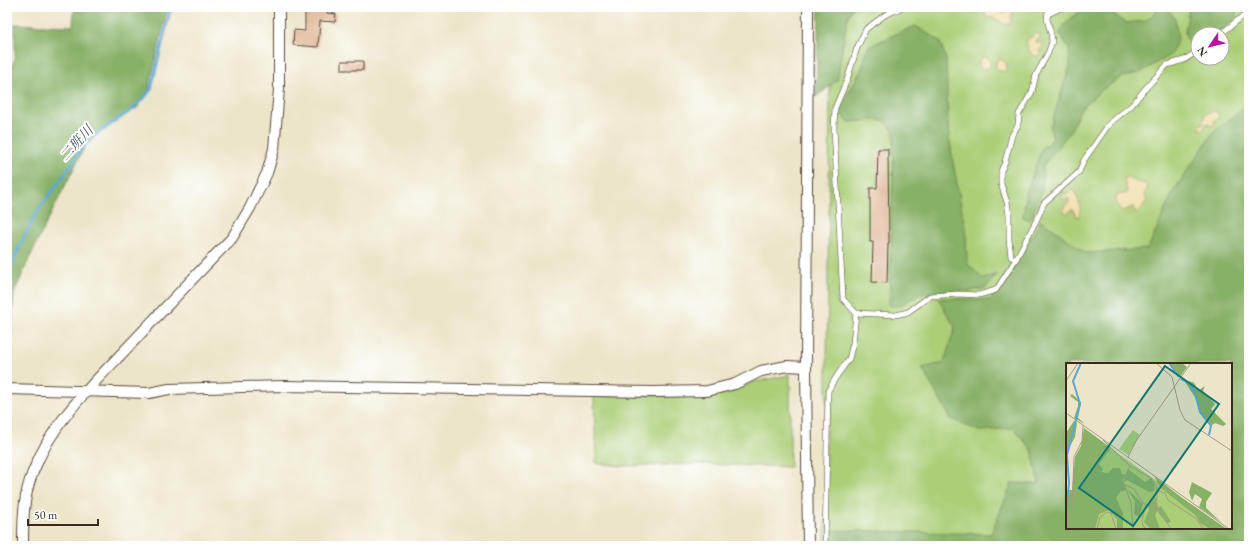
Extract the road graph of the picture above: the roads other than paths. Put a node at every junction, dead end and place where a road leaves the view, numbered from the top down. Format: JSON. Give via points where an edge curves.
{"nodes":[{"id":1,"x":279,"y":7,"type":"edge"},
{"id":2,"x":808,"y":7,"type":"edge"},
{"id":3,"x":903,"y":7,"type":"edge"},
{"id":4,"x":1049,"y":7,"type":"edge"},
{"id":5,"x":1063,"y":7,"type":"edge"},
{"id":6,"x":1249,"y":11,"type":"edge"},
{"id":7,"x":1048,"y":14,"type":"junction"},
{"id":8,"x":1230,"y":27,"type":"edge"},
{"id":9,"x":1190,"y":57,"type":"edge"},
{"id":10,"x":1016,"y":259,"type":"junction"},
{"id":11,"x":856,"y":313,"type":"junction"},
{"id":12,"x":806,"y":368,"type":"junction"},
{"id":13,"x":7,"y":389,"type":"edge"},
{"id":14,"x":87,"y":391,"type":"junction"},
{"id":15,"x":23,"y":546,"type":"edge"},
{"id":16,"x":808,"y":546,"type":"edge"},
{"id":17,"x":825,"y":546,"type":"edge"}],
"edges":[{"from":1,"to":14,"type":"street","via":[[279,89],[274,149],[267,173],[250,208],[232,238]]},
{"from":2,"to":12,"type":"street"},
{"from":3,"to":11,"type":"lane","via":[[885,15],[866,29],[835,108],[843,299]]},
{"from":4,"to":7,"type":"lane"},
{"from":5,"to":7,"type":"lane"},
{"from":6,"to":8,"type":"lane"},
{"from":7,"to":10,"type":"lane","via":[[1052,42],[1036,75],[1032,92],[1019,114],[1018,124],[1001,171],[1001,184],[1009,215],[1011,257]]},
{"from":9,"to":10,"type":"lane","via":[[1167,65],[1132,105],[1109,124],[1084,160],[1080,172],[1044,203]]},
{"from":10,"to":11,"type":"lane","via":[[996,290],[979,295],[930,296],[908,312],[896,315]]},
{"from":11,"to":17,"type":"lane","via":[[849,359],[828,391]]},
{"from":12,"to":14,"type":"street","via":[[787,366],[761,371],[735,384],[707,391],[284,386],[169,389],[149,393]]},
{"from":12,"to":16,"type":"street"},
{"from":13,"to":14,"type":"street"},
{"from":14,"to":15,"type":"street","via":[[62,419],[33,471],[23,513]]}]}
